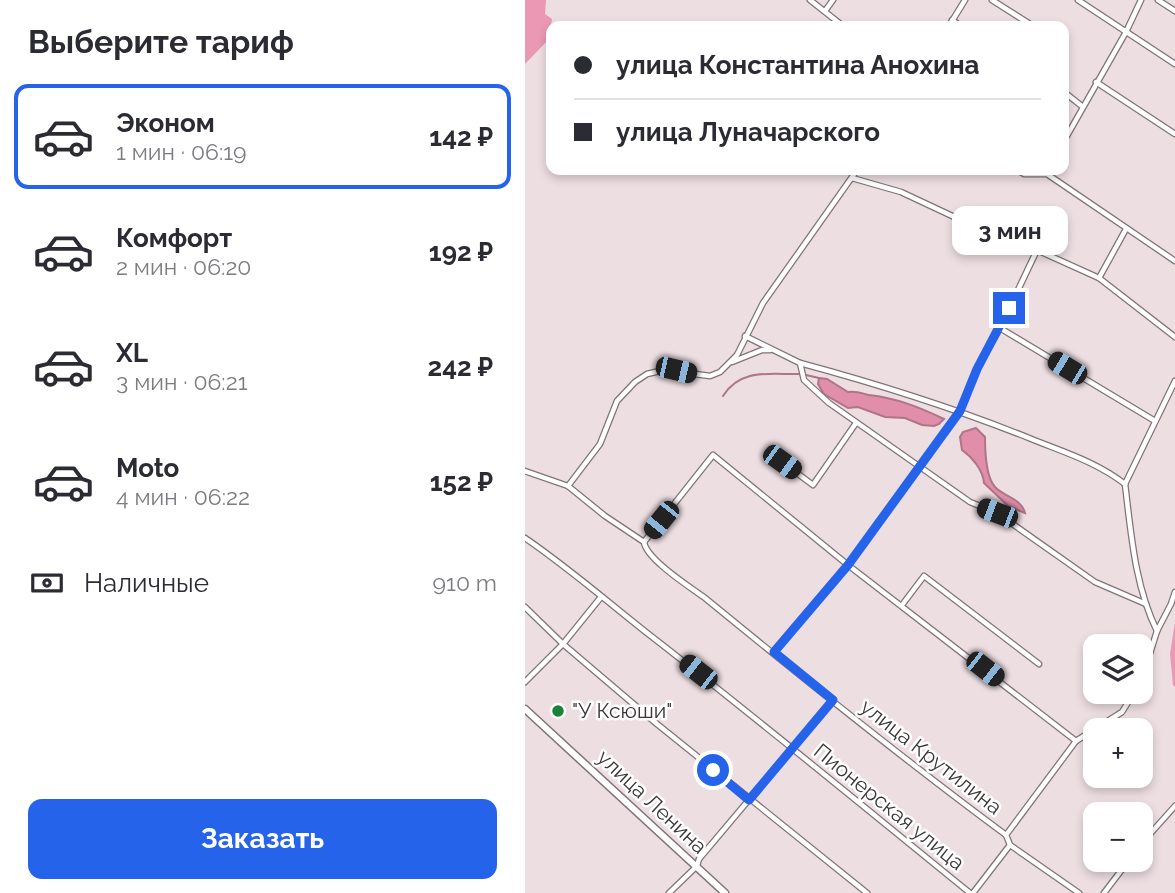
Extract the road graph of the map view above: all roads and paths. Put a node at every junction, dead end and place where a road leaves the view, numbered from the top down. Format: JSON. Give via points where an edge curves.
{"nodes":[{"id":1,"x":810,"y":0,"type":"edge"},
{"id":2,"x":833,"y":0,"type":"edge"},
{"id":3,"x":965,"y":0,"type":"edge"},
{"id":4,"x":992,"y":0,"type":"edge"},
{"id":5,"x":1077,"y":0,"type":"edge"},
{"id":6,"x":1141,"y":0,"type":"edge"},
{"id":7,"x":1158,"y":0,"type":"edge"},
{"id":8,"x":825,"y":11,"type":"junction"},
{"id":9,"x":1175,"y":11,"type":"edge"},
{"id":10,"x":952,"y":20,"type":"edge"},
{"id":11,"x":837,"y":21,"type":"edge"},
{"id":12,"x":1025,"y":21,"type":"edge"},
{"id":13,"x":1126,"y":32,"type":"junction"},
{"id":14,"x":1175,"y":64,"type":"edge"},
{"id":15,"x":1096,"y":82,"type":"junction"},
{"id":16,"x":1069,"y":96,"type":"edge"},
{"id":17,"x":1083,"y":107,"type":"junction"},
{"id":18,"x":1069,"y":132,"type":"edge"},
{"id":19,"x":1175,"y":134,"type":"edge"},
{"id":20,"x":854,"y":175,"type":"edge"},
{"id":21,"x":1052,"y":175,"type":"edge"},
{"id":22,"x":852,"y":178,"type":"junction"},
{"id":23,"x":1126,"y":229,"type":"junction"},
{"id":24,"x":1037,"y":250,"type":"junction"},
{"id":25,"x":1175,"y":261,"type":"edge"},
{"id":26,"x":1100,"y":278,"type":"junction"},
{"id":27,"x":1000,"y":328,"type":"junction"},
{"id":28,"x":745,"y":336,"type":"junction"},
{"id":29,"x":1175,"y":337,"type":"edge"},
{"id":30,"x":773,"y":350,"type":"junction"},
{"id":31,"x":728,"y":363,"type":"junction"},
{"id":32,"x":800,"y":363,"type":"junction"},
{"id":33,"x":1175,"y":381,"type":"edge"},
{"id":34,"x":960,"y":411,"type":"junction"},
{"id":35,"x":1155,"y":421,"type":"junction"},
{"id":36,"x":856,"y":423,"type":"junction"},
{"id":37,"x":782,"y":462,"type":"dead end"},
{"id":38,"x":919,"y":467,"type":"junction"},
{"id":39,"x":525,"y":471,"type":"edge"},
{"id":40,"x":1125,"y":484,"type":"junction"},
{"id":41,"x":568,"y":486,"type":"junction"},
{"id":42,"x":525,"y":538,"type":"edge"},
{"id":43,"x":643,"y":542,"type":"junction"},
{"id":44,"x":848,"y":565,"type":"junction"},
{"id":45,"x":1175,"y":592,"type":"edge"},
{"id":46,"x":601,"y":597,"type":"junction"},
{"id":47,"x":1146,"y":604,"type":"junction"},
{"id":48,"x":902,"y":605,"type":"junction"},
{"id":49,"x":525,"y":607,"type":"edge"},
{"id":50,"x":1157,"y":631,"type":"junction"},
{"id":51,"x":563,"y":643,"type":"junction"},
{"id":52,"x":1153,"y":644,"type":"edge"},
{"id":53,"x":774,"y":652,"type":"junction"},
{"id":54,"x":1039,"y":664,"type":"dead end"},
{"id":55,"x":525,"y":682,"type":"edge"},
{"id":56,"x":833,"y":700,"type":"junction"},
{"id":57,"x":1127,"y":704,"type":"edge"},
{"id":58,"x":525,"y":709,"type":"edge"},
{"id":59,"x":1076,"y":741,"type":"junction"},
{"id":60,"x":793,"y":748,"type":"junction"},
{"id":61,"x":749,"y":800,"type":"junction"},
{"id":62,"x":1175,"y":806,"type":"edge"},
{"id":63,"x":1153,"y":831,"type":"edge"},
{"id":64,"x":1006,"y":835,"type":"junction"},
{"id":65,"x":1010,"y":845,"type":"junction"},
{"id":66,"x":697,"y":866,"type":"junction"},
{"id":67,"x":1120,"y":872,"type":"edge"},
{"id":68,"x":669,"y":893,"type":"edge"},
{"id":69,"x":725,"y":893,"type":"edge"},
{"id":70,"x":867,"y":893,"type":"edge"},
{"id":71,"x":972,"y":893,"type":"edge"},
{"id":72,"x":1079,"y":893,"type":"edge"},
{"id":73,"x":1104,"y":893,"type":"edge"}],
"edges":[{"from":1,"to":8,"type":"street"},
{"from":2,"to":8,"type":"street"},
{"from":3,"to":10,"type":"street"},
{"from":4,"to":12,"type":"street"},
{"from":5,"to":13,"type":"street"},
{"from":6,"to":13,"type":"street"},
{"from":7,"to":9,"type":"street"},
{"from":8,"to":11,"type":"street"},
{"from":13,"to":14,"type":"street"},
{"from":13,"to":15,"type":"street"},
{"from":15,"to":17,"type":"street"},
{"from":15,"to":19,"type":"street"},
{"from":16,"to":17,"type":"street"},
{"from":17,"to":18,"type":"street"},
{"from":20,"to":22,"type":"street"},
{"from":21,"to":23,"type":"street"},
{"from":22,"to":24,"type":"street","via":[[901,192]]},
{"from":22,"to":28,"type":"street","via":[[763,303]]},
{"from":23,"to":25,"type":"street"},
{"from":23,"to":26,"type":"street"},
{"from":24,"to":26,"type":"street"},
{"from":24,"to":27,"type":"street"},
{"from":26,"to":29,"type":"street"},
{"from":27,"to":34,"type":"street"},
{"from":27,"to":35,"type":"street"},
{"from":28,"to":30,"type":"street"},
{"from":28,"to":31,"type":"street"},
{"from":30,"to":31,"type":"street"},
{"from":30,"to":32,"type":"street"},
{"from":31,"to":41,"type":"street","via":[[710,376],[664,370],[635,382],[617,401],[600,444]]},
{"from":32,"to":34,"type":"street"},
{"from":32,"to":36,"type":"street","via":[[804,380]]},
{"from":33,"to":35,"type":"street"},
{"from":34,"to":38,"type":"street"},
{"from":34,"to":40,"type":"street","via":[[1079,456]]},
{"from":35,"to":40,"type":"street"},
{"from":36,"to":37,"type":"street","via":[[813,485]]},
{"from":36,"to":38,"type":"street"},
{"from":38,"to":44,"type":"street"},
{"from":38,"to":47,"type":"street","via":[[970,502],[997,513],[1095,582]]},
{"from":39,"to":41,"type":"street","name":"улица Крутилина"},
{"from":40,"to":47,"type":"street"},
{"from":41,"to":43,"type":"street","name":"улица Крутилина"},
{"from":42,"to":46,"type":"street","name":"Пионерская улица","via":[[567,566]]},
{"from":43,"to":44,"type":"street","via":[[713,456]]},
{"from":43,"to":53,"type":"street","name":"улица Крутилина","via":[[661,565]]},
{"from":44,"to":48,"type":"street"},
{"from":44,"to":53,"type":"street"},
{"from":45,"to":50,"type":"street"},
{"from":46,"to":51,"type":"street"},
{"from":46,"to":60,"type":"street","name":"Пионерская улица"},
{"from":47,"to":50,"type":"street"},
{"from":48,"to":54,"type":"street","via":[[924,576]]},
{"from":48,"to":59,"type":"street"},
{"from":49,"to":51,"type":"street"},
{"from":50,"to":52,"type":"street"},
{"from":51,"to":55,"type":"street"},
{"from":51,"to":61,"type":"street"},
{"from":53,"to":56,"type":"street","name":"улица Крутилина"},
{"from":56,"to":60,"type":"street"},
{"from":56,"to":64,"type":"street","name":"улица Крутилина"},
{"from":57,"to":59,"type":"street","via":[[1122,712]]},
{"from":58,"to":66,"type":"main road","name":"улица Ленина"},
{"from":59,"to":64,"type":"street"},
{"from":60,"to":61,"type":"street"},
{"from":60,"to":71,"type":"street","name":"Пионерская улица"},
{"from":61,"to":66,"type":"street"},
{"from":61,"to":70,"type":"street"},
{"from":62,"to":63,"type":"street"},
{"from":64,"to":65,"type":"street","name":"улица Крутилина"},
{"from":65,"to":71,"type":"street"},
{"from":65,"to":72,"type":"street","name":"улица Крутилина"},
{"from":66,"to":68,"type":"street"},
{"from":66,"to":69,"type":"main road","name":"улица Ленина"},
{"from":67,"to":73,"type":"street"}]}
